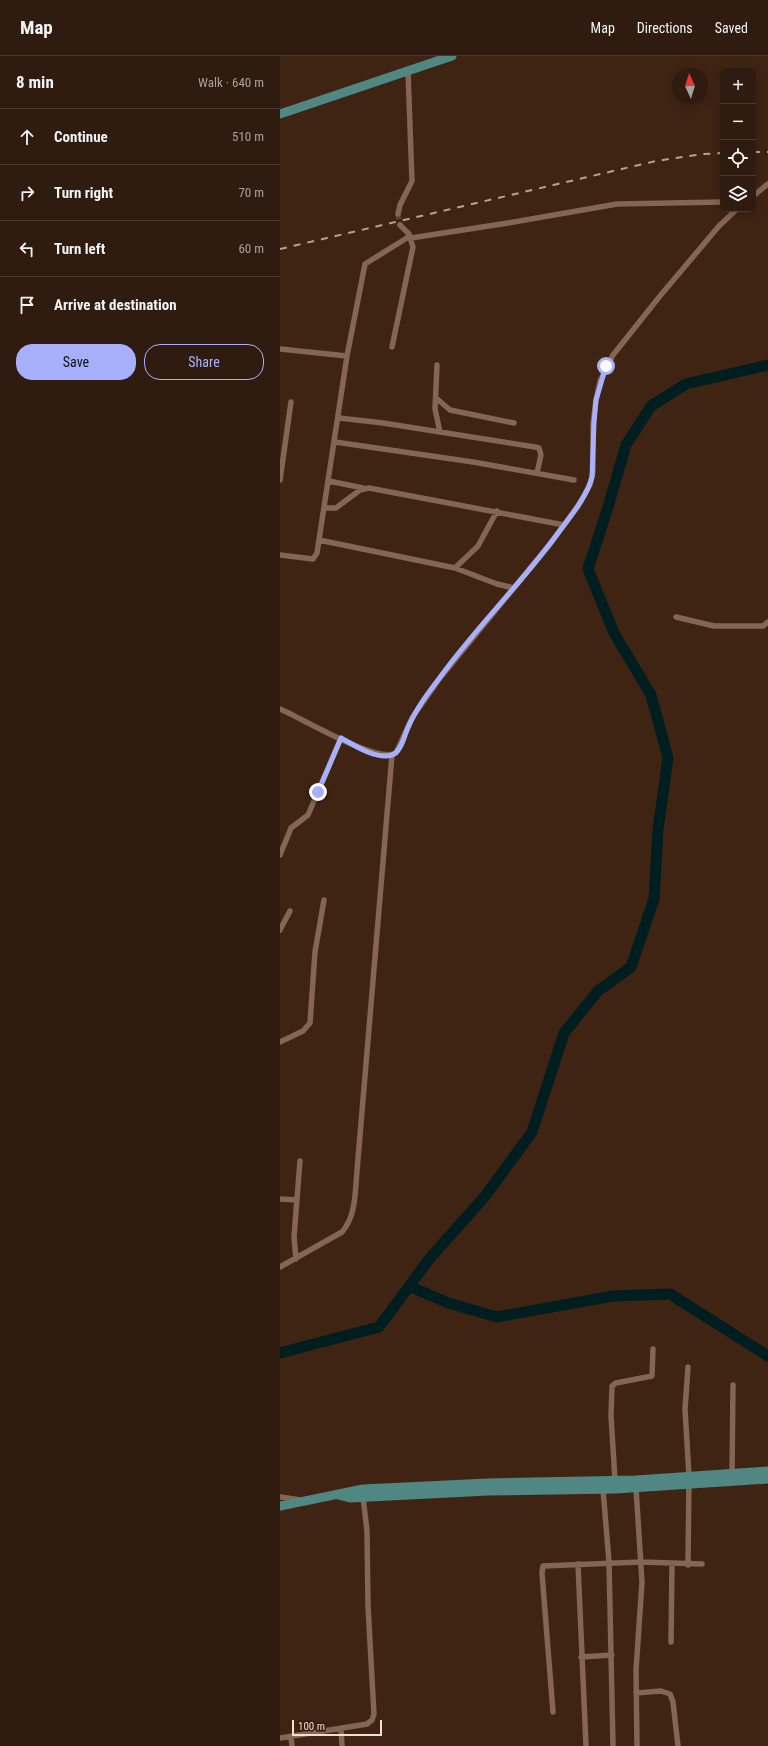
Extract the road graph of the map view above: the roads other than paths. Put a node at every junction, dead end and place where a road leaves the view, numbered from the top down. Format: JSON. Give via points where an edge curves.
{"nodes":[{"id":1,"x":452,"y":56,"type":"edge"},
{"id":2,"x":408,"y":71,"type":"junction"},
{"id":3,"x":280,"y":114,"type":"edge"},
{"id":4,"x":768,"y":184,"type":"edge"},
{"id":5,"x":756,"y":194,"type":"edge"},
{"id":6,"x":720,"y":202,"type":"edge"},
{"id":7,"x":734,"y":212,"type":"edge"},
{"id":8,"x":398,"y":214,"type":"tunnel mouth"},
{"id":9,"x":400,"y":224,"type":"tunnel mouth"},
{"id":10,"x":411,"y":237,"type":"junction"},
{"id":11,"x":392,"y":347,"type":"dead end"},
{"id":12,"x":280,"y":349,"type":"edge"},
{"id":13,"x":347,"y":356,"type":"junction"},
{"id":14,"x":437,"y":365,"type":"dead end"},
{"id":15,"x":436,"y":398,"type":"junction"},
{"id":16,"x":291,"y":402,"type":"dead end"},
{"id":17,"x":339,"y":418,"type":"junction"},
{"id":18,"x":514,"y":423,"type":"dead end"},
{"id":19,"x":440,"y":432,"type":"junction"},
{"id":20,"x":336,"y":442,"type":"junction"},
{"id":21,"x":537,"y":473,"type":"junction"},
{"id":22,"x":280,"y":480,"type":"edge"},
{"id":23,"x":574,"y":480,"type":"dead end"},
{"id":24,"x":329,"y":481,"type":"junction"},
{"id":25,"x":363,"y":488,"type":"junction"},
{"id":26,"x":325,"y":508,"type":"junction"},
{"id":27,"x":497,"y":511,"type":"junction"},
{"id":28,"x":564,"y":525,"type":"junction"},
{"id":29,"x":320,"y":540,"type":"junction"},
{"id":30,"x":280,"y":555,"type":"edge"},
{"id":31,"x":455,"y":568,"type":"junction"},
{"id":32,"x":514,"y":588,"type":"junction"},
{"id":33,"x":676,"y":617,"type":"dead end"},
{"id":34,"x":768,"y":622,"type":"edge"},
{"id":35,"x":280,"y":709,"type":"edge"},
{"id":36,"x":341,"y":738,"type":"junction"},
{"id":37,"x":392,"y":755,"type":"junction"},
{"id":38,"x":280,"y":855,"type":"edge"},
{"id":39,"x":324,"y":900,"type":"dead end"},
{"id":40,"x":290,"y":911,"type":"dead end"},
{"id":41,"x":280,"y":930,"type":"edge"},
{"id":42,"x":280,"y":1042,"type":"edge"},
{"id":43,"x":300,"y":1161,"type":"dead end"},
{"id":44,"x":280,"y":1199,"type":"edge"},
{"id":45,"x":298,"y":1200,"type":"junction"},
{"id":46,"x":296,"y":1258,"type":"junction"},
{"id":47,"x":280,"y":1267,"type":"edge"},
{"id":48,"x":653,"y":1349,"type":"dead end"},
{"id":49,"x":688,"y":1367,"type":"dead end"},
{"id":50,"x":733,"y":1386,"type":"dead end"},
{"id":51,"x":768,"y":1471,"type":"edge"},
{"id":52,"x":732,"y":1474,"type":"junction"},
{"id":53,"x":768,"y":1479,"type":"edge"},
{"id":54,"x":615,"y":1480,"type":"junction"},
{"id":55,"x":690,"y":1481,"type":"junction"},
{"id":56,"x":636,"y":1488,"type":"junction"},
{"id":57,"x":604,"y":1489,"type":"junction"},
{"id":58,"x":338,"y":1495,"type":"junction"},
{"id":59,"x":280,"y":1497,"type":"edge"},
{"id":60,"x":363,"y":1497,"type":"junction"},
{"id":61,"x":308,"y":1501,"type":"junction"},
{"id":62,"x":280,"y":1506,"type":"edge"},
{"id":63,"x":608,"y":1562,"type":"junction"},
{"id":64,"x":641,"y":1562,"type":"junction"},
{"id":65,"x":578,"y":1564,"type":"junction"},
{"id":66,"x":672,"y":1564,"type":"junction"},
{"id":67,"x":688,"y":1564,"type":"junction"},
{"id":68,"x":702,"y":1564,"type":"dead end"},
{"id":69,"x":671,"y":1642,"type":"dead end"},
{"id":70,"x":612,"y":1655,"type":"junction"},
{"id":71,"x":582,"y":1656,"type":"junction"},
{"id":72,"x":636,"y":1693,"type":"junction"},
{"id":73,"x":553,"y":1712,"type":"dead end"},
{"id":74,"x":341,"y":1728,"type":"junction"},
{"id":75,"x":291,"y":1737,"type":"junction"},
{"id":76,"x":280,"y":1738,"type":"edge"},
{"id":77,"x":292,"y":1746,"type":"edge"},
{"id":78,"x":342,"y":1746,"type":"edge"},
{"id":79,"x":586,"y":1746,"type":"edge"},
{"id":80,"x":614,"y":1746,"type":"edge"},
{"id":81,"x":637,"y":1746,"type":"edge"},
{"id":82,"x":678,"y":1746,"type":"edge"}],
"edges":[{"from":1,"to":2,"type":"main road"},
{"from":2,"to":3,"type":"main road"},
{"from":2,"to":8,"type":"street","via":[[412,181]]},
{"from":4,"to":5,"type":"street"},
{"from":6,"to":10,"type":"street","via":[[617,204]]},
{"from":7,"to":28,"type":"street","via":[[660,296],[606,366],[596,400],[590,485]]},
{"from":9,"to":10,"type":"street"},
{"from":10,"to":11,"type":"street","via":[[412,255]]},
{"from":10,"to":13,"type":"street","via":[[365,264]]},
{"from":12,"to":13,"type":"street"},
{"from":13,"to":17,"type":"street"},
{"from":14,"to":15,"type":"street"},
{"from":15,"to":18,"type":"street","via":[[450,410]]},
{"from":15,"to":19,"type":"street"},
{"from":16,"to":22,"type":"street"},
{"from":17,"to":19,"type":"street"},
{"from":17,"to":20,"type":"street"},
{"from":19,"to":21,"type":"street","via":[[539,448],[541,455]]},
{"from":20,"to":21,"type":"street"},
{"from":20,"to":24,"type":"street"},
{"from":21,"to":23,"type":"street"},
{"from":24,"to":25,"type":"street"},
{"from":24,"to":26,"type":"street"},
{"from":25,"to":26,"type":"street","via":[[336,508]]},
{"from":25,"to":27,"type":"street"},
{"from":26,"to":29,"type":"street"},
{"from":27,"to":28,"type":"street"},
{"from":27,"to":31,"type":"street","via":[[478,546]]},
{"from":28,"to":32,"type":"street"},
{"from":29,"to":30,"type":"street","via":[[313,559]]},
{"from":29,"to":31,"type":"street"},
{"from":31,"to":32,"type":"street"},
{"from":32,"to":37,"type":"street","via":[[443,673],[412,718],[400,748]]},
{"from":33,"to":34,"type":"street","via":[[714,626],[763,626]]},
{"from":35,"to":36,"type":"street"},
{"from":36,"to":37,"type":"street","via":[[376,754]]},
{"from":36,"to":38,"type":"street","via":[[308,815],[291,828]]},
{"from":37,"to":46,"type":"street","via":[[352,1215],[348,1226],[342,1232]]},
{"from":39,"to":42,"type":"street","via":[[315,952],[310,1023],[303,1031]]},
{"from":40,"to":41,"type":"street"},
{"from":43,"to":45,"type":"street"},
{"from":44,"to":45,"type":"street"},
{"from":45,"to":46,"type":"street","via":[[294,1246]]},
{"from":46,"to":47,"type":"street"},
{"from":48,"to":54,"type":"street","via":[[652,1376],[612,1386]]},
{"from":49,"to":55,"type":"street","via":[[685,1429]]},
{"from":50,"to":52,"type":"street"},
{"from":51,"to":52,"type":"main road"},
{"from":52,"to":55,"type":"main road"},
{"from":53,"to":55,"type":"main road"},
{"from":54,"to":55,"type":"main road"},
{"from":54,"to":58,"type":"main road","via":[[363,1488]]},
{"from":55,"to":56,"type":"main road"},
{"from":55,"to":67,"type":"street"},
{"from":56,"to":57,"type":"main road"},
{"from":56,"to":64,"type":"street"},
{"from":57,"to":60,"type":"main road"},
{"from":57,"to":63,"type":"street"},
{"from":58,"to":60,"type":"main road","via":[[350,1498]]},
{"from":58,"to":61,"type":"main road"},
{"from":59,"to":61,"type":"street"},
{"from":60,"to":74,"type":"street","via":[[367,1530],[374,1714],[372,1720],[366,1724]]},
{"from":61,"to":62,"type":"main road"},
{"from":63,"to":64,"type":"street"},
{"from":63,"to":65,"type":"street"},
{"from":63,"to":70,"type":"street"},
{"from":64,"to":66,"type":"street"},
{"from":64,"to":72,"type":"street"},
{"from":65,"to":71,"type":"street"},
{"from":65,"to":73,"type":"street","via":[[546,1566],[542,1569]]},
{"from":66,"to":67,"type":"street"},
{"from":66,"to":69,"type":"street"},
{"from":67,"to":68,"type":"street"},
{"from":70,"to":71,"type":"street"},
{"from":70,"to":80,"type":"street"},
{"from":71,"to":79,"type":"street"},
{"from":72,"to":81,"type":"street"},
{"from":72,"to":82,"type":"street","via":[[662,1691],[670,1694]]},
{"from":74,"to":75,"type":"street"},
{"from":74,"to":78,"type":"street"},
{"from":75,"to":76,"type":"street"},
{"from":75,"to":77,"type":"street"}]}
